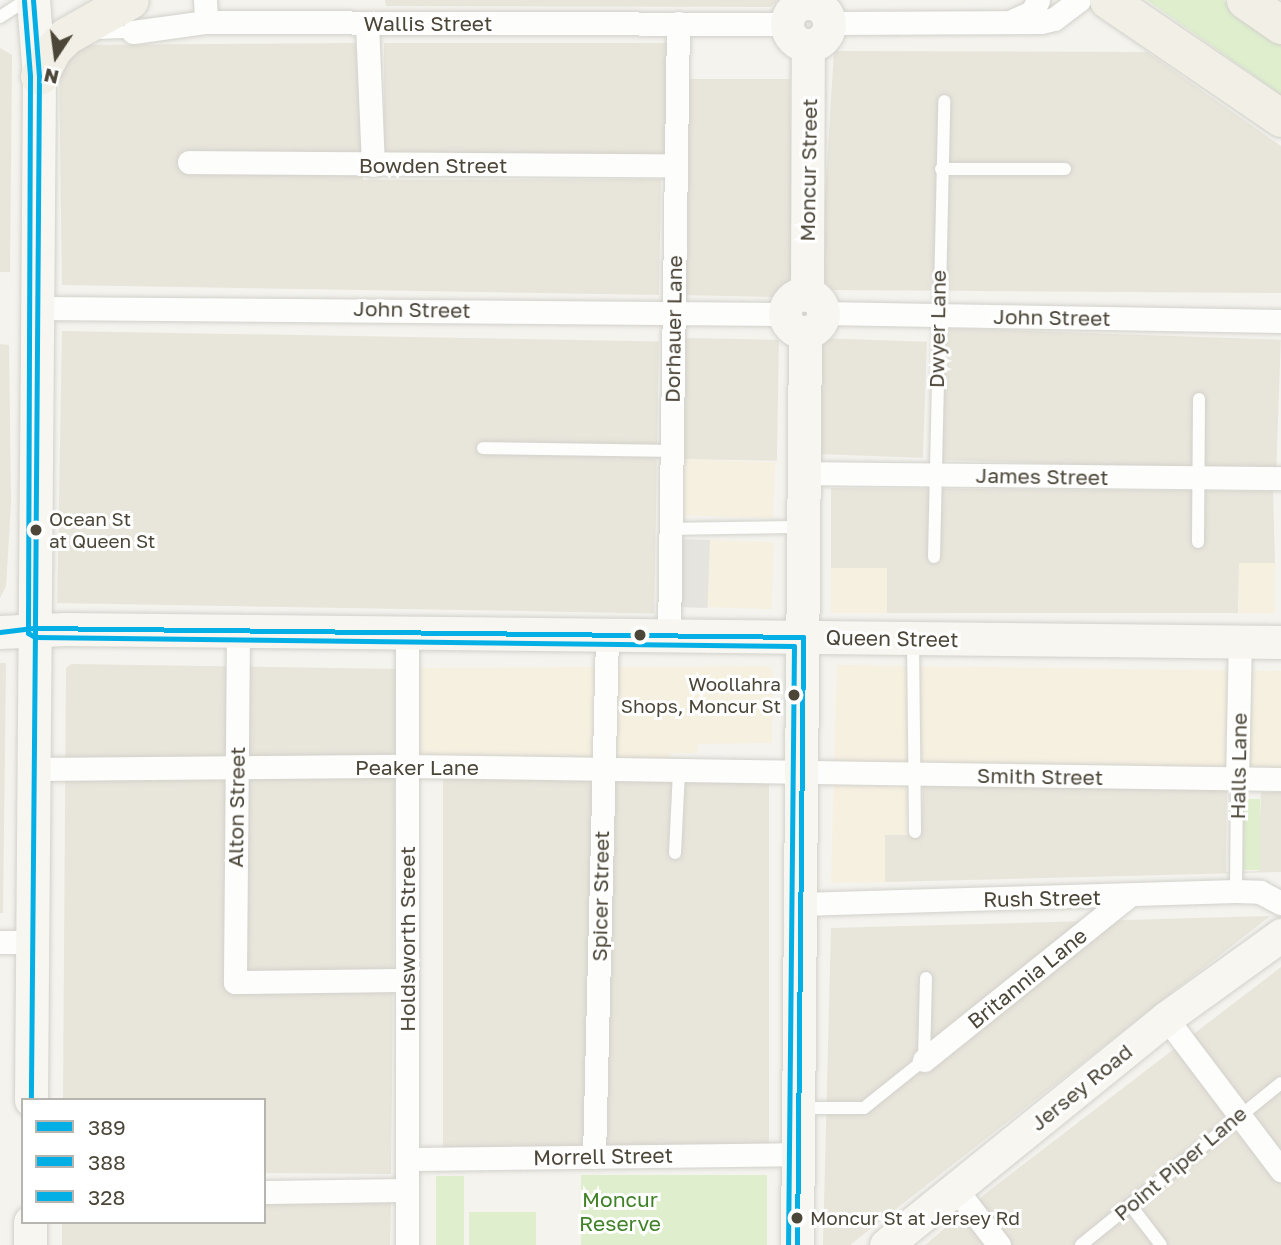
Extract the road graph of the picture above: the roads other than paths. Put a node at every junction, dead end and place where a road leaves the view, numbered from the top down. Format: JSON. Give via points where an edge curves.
{"nodes":[{"id":1,"x":26,"y":0,"type":"edge"},
{"id":2,"x":33,"y":0,"type":"edge"},
{"id":3,"x":1038,"y":0,"type":"edge"},
{"id":4,"x":1079,"y":0,"type":"edge"},
{"id":5,"x":1108,"y":0,"type":"edge"},
{"id":6,"x":1245,"y":0,"type":"edge"},
{"id":7,"x":205,"y":11,"type":"edge"},
{"id":8,"x":132,"y":16,"type":"edge"},
{"id":9,"x":0,"y":17,"type":"edge"},
{"id":10,"x":808,"y":19,"type":"edge"},
{"id":11,"x":1014,"y":20,"type":"junction"},
{"id":12,"x":367,"y":23,"type":"junction"},
{"id":13,"x":678,"y":23,"type":"junction"},
{"id":14,"x":1281,"y":25,"type":"edge"},
{"id":15,"x":39,"y":76,"type":"junction"},
{"id":16,"x":944,"y":101,"type":"dead end"},
{"id":17,"x":1281,"y":118,"type":"edge"},
{"id":18,"x":190,"y":162,"type":"dead end"},
{"id":19,"x":373,"y":165,"type":"junction"},
{"id":20,"x":676,"y":165,"type":"junction"},
{"id":21,"x":941,"y":169,"type":"junction"},
{"id":22,"x":1065,"y":169,"type":"dead end"},
{"id":23,"x":39,"y":308,"type":"junction"},
{"id":24,"x":673,"y":312,"type":"junction"},
{"id":25,"x":805,"y":314,"type":"junction"},
{"id":26,"x":938,"y":315,"type":"junction"},
{"id":27,"x":1281,"y":321,"type":"edge"},
{"id":28,"x":1199,"y":399,"type":"dead end"},
{"id":29,"x":483,"y":448,"type":"dead end"},
{"id":30,"x":671,"y":451,"type":"junction"},
{"id":31,"x":803,"y":473,"type":"junction"},
{"id":32,"x":934,"y":475,"type":"junction"},
{"id":33,"x":1198,"y":477,"type":"junction"},
{"id":34,"x":1281,"y":478,"type":"edge"},
{"id":35,"x":803,"y":527,"type":"junction"},
{"id":36,"x":670,"y":529,"type":"junction"},
{"id":37,"x":1198,"y":542,"type":"dead end"},
{"id":38,"x":934,"y":557,"type":"dead end"},
{"id":39,"x":35,"y":628,"type":"junction"},
{"id":40,"x":238,"y":631,"type":"junction"},
{"id":41,"x":0,"y":632,"type":"edge"},
{"id":42,"x":407,"y":632,"type":"junction"},
{"id":43,"x":607,"y":635,"type":"junction"},
{"id":44,"x":669,"y":636,"type":"junction"},
{"id":45,"x":803,"y":637,"type":"junction"},
{"id":46,"x":913,"y":638,"type":"junction"},
{"id":47,"x":1240,"y":641,"type":"junction"},
{"id":48,"x":1281,"y":642,"type":"edge"},
{"id":49,"x":408,"y":766,"type":"junction"},
{"id":50,"x":34,"y":769,"type":"junction"},
{"id":51,"x":236,"y":769,"type":"junction"},
{"id":52,"x":603,"y":771,"type":"junction"},
{"id":53,"x":679,"y":771,"type":"junction"},
{"id":54,"x":799,"y":771,"type":"junction"},
{"id":55,"x":916,"y":773,"type":"junction"},
{"id":56,"x":1281,"y":779,"type":"edge"},
{"id":57,"x":1237,"y":780,"type":"junction"},
{"id":58,"x":915,"y":832,"type":"dead end"},
{"id":59,"x":675,"y":853,"type":"dead end"},
{"id":60,"x":1236,"y":891,"type":"junction"},
{"id":61,"x":1129,"y":896,"type":"junction"},
{"id":62,"x":1281,"y":903,"type":"edge"},
{"id":63,"x":800,"y":904,"type":"junction"},
{"id":64,"x":1281,"y":935,"type":"edge"},
{"id":65,"x":16,"y":942,"type":"edge"},
{"id":66,"x":926,"y":978,"type":"dead end"},
{"id":67,"x":407,"y":981,"type":"junction"},
{"id":68,"x":1166,"y":1018,"type":"junction"},
{"id":69,"x":924,"y":1060,"type":"junction"},
{"id":70,"x":1281,"y":1083,"type":"edge"},
{"id":71,"x":31,"y":1098,"type":"edge"},
{"id":72,"x":800,"y":1108,"type":"junction"},
{"id":73,"x":1239,"y":1114,"type":"junction"},
{"id":74,"x":800,"y":1154,"type":"junction"},
{"id":75,"x":594,"y":1157,"type":"junction"},
{"id":76,"x":407,"y":1158,"type":"junction"},
{"id":77,"x":1281,"y":1170,"type":"edge"},
{"id":78,"x":955,"y":1188,"type":"junction"},
{"id":79,"x":407,"y":1190,"type":"junction"},
{"id":80,"x":266,"y":1192,"type":"edge"},
{"id":81,"x":1131,"y":1206,"type":"junction"},
{"id":82,"x":30,"y":1224,"type":"edge"},
{"id":83,"x":30,"y":1245,"type":"edge"},
{"id":84,"x":407,"y":1245,"type":"edge"},
{"id":85,"x":797,"y":1245,"type":"edge"},
{"id":86,"x":886,"y":1245,"type":"edge"},
{"id":87,"x":999,"y":1245,"type":"edge"},
{"id":88,"x":1081,"y":1245,"type":"edge"},
{"id":89,"x":1161,"y":1245,"type":"edge"}],
"edges":[{"from":1,"to":9,"type":"lane"},
{"from":2,"to":15,"type":"street"},
{"from":3,"to":11,"type":"street","via":[[1031,12]]},
{"from":4,"to":11,"type":"street","name":"Wallis Street","via":[[1054,19]]},
{"from":5,"to":17,"type":"main road"},
{"from":6,"to":14,"type":"main road"},
{"from":7,"to":8,"type":"street","name":"Wallis Street"},
{"from":7,"to":12,"type":"street","name":"Wallis Street"},
{"from":8,"to":15,"type":"main road","via":[[71,33],[53,49]]},
{"from":10,"to":11,"type":"street","name":"Wallis Street"},
{"from":10,"to":13,"type":"street","name":"Wallis Street"},
{"from":10,"to":25,"type":"street","name":"Moncur Street"},
{"from":12,"to":13,"type":"street","name":"Wallis Street"},
{"from":12,"to":19,"type":"street"},
{"from":13,"to":20,"type":"street","name":"Dorhauer Lane"},
{"from":15,"to":23,"type":"street"},
{"from":16,"to":21,"type":"lane","name":"Dwyer Lane"},
{"from":18,"to":19,"type":"street","name":"Bowden Street"},
{"from":19,"to":20,"type":"street","name":"Bowden Street"},
{"from":20,"to":24,"type":"street","name":"Dorhauer Lane"},
{"from":21,"to":22,"type":"lane"},
{"from":21,"to":26,"type":"lane","name":"Dwyer Lane"},
{"from":23,"to":24,"type":"street","name":"John Street"},
{"from":23,"to":39,"type":"street"},
{"from":24,"to":25,"type":"street","name":"John Street"},
{"from":24,"to":30,"type":"street","name":"Dorhauer Lane"},
{"from":25,"to":26,"type":"street","name":"John Street"},
{"from":25,"to":31,"type":"street","name":"Moncur Street"},
{"from":26,"to":27,"type":"street","name":"John Street"},
{"from":26,"to":32,"type":"lane","name":"Dwyer Lane"},
{"from":28,"to":33,"type":"lane"},
{"from":29,"to":30,"type":"lane"},
{"from":30,"to":36,"type":"street","name":"Dorhauer Lane"},
{"from":31,"to":32,"type":"street","name":"James Street"},
{"from":31,"to":35,"type":"street","name":"Moncur Street"},
{"from":32,"to":33,"type":"street","name":"James Street"},
{"from":32,"to":38,"type":"lane","name":"Dwyer Lane"},
{"from":33,"to":34,"type":"street","name":"James Street"},
{"from":33,"to":37,"type":"lane"},
{"from":35,"to":36,"type":"lane"},
{"from":35,"to":45,"type":"street","name":"Moncur Street"},
{"from":36,"to":44,"type":"street","name":"Dorhauer Lane"},
{"from":39,"to":40,"type":"street","name":"Queen Street"},
{"from":39,"to":41,"type":"street","name":"Queen Street"},
{"from":39,"to":50,"type":"street"},
{"from":40,"to":42,"type":"street","name":"Queen Street"},
{"from":40,"to":51,"type":"street","name":"Alton Street"},
{"from":42,"to":43,"type":"street","name":"Queen Street"},
{"from":42,"to":49,"type":"street","name":"Holdsworth Street"},
{"from":43,"to":44,"type":"street","name":"Queen Street"},
{"from":43,"to":52,"type":"street","name":"Spicer Street"},
{"from":44,"to":45,"type":"street","name":"Queen Street"},
{"from":45,"to":46,"type":"street","name":"Queen Street"},
{"from":45,"to":54,"type":"street","name":"Moncur Street"},
{"from":46,"to":47,"type":"street","name":"Queen Street"},
{"from":46,"to":55,"type":"lane"},
{"from":47,"to":48,"type":"street","name":"Queen Street"},
{"from":47,"to":57,"type":"street","name":"Halls Lane"},
{"from":49,"to":51,"type":"street","name":"Peaker Lane"},
{"from":49,"to":52,"type":"street","name":"Peaker Lane"},
{"from":49,"to":67,"type":"street","name":"Holdsworth Street"},
{"from":50,"to":51,"type":"street","name":"Peaker Lane"},
{"from":50,"to":65,"type":"street"},
{"from":51,"to":67,"type":"street","name":"Alton Street","via":[[235,982]]},
{"from":52,"to":53,"type":"street","name":"Peaker Lane"},
{"from":52,"to":75,"type":"street","name":"Spicer Street"},
{"from":53,"to":54,"type":"street","name":"Peaker Lane"},
{"from":53,"to":59,"type":"lane"},
{"from":54,"to":55,"type":"street","name":"Smith Street"},
{"from":54,"to":63,"type":"street","name":"Moncur Street"},
{"from":55,"to":57,"type":"street","name":"Smith Street"},
{"from":55,"to":58,"type":"lane"},
{"from":56,"to":57,"type":"street","name":"Smith Street"},
{"from":57,"to":60,"type":"lane","name":"Halls Lane"},
{"from":60,"to":61,"type":"street","name":"Rush Street"},
{"from":60,"to":62,"type":"street","name":"Rush Street","via":[[1260,892]]},
{"from":61,"to":63,"type":"street","name":"Rush Street"},
{"from":61,"to":69,"type":"street","name":"Britannia Lane"},
{"from":63,"to":72,"type":"street","name":"Moncur Street"},
{"from":64,"to":68,"type":"street","name":"Jersey Road"},
{"from":65,"to":71,"type":"street"},
{"from":66,"to":69,"type":"lane"},
{"from":67,"to":76,"type":"street","name":"Holdsworth Street"},
{"from":68,"to":73,"type":"street"},
{"from":68,"to":78,"type":"street","name":"Jersey Road"},
{"from":69,"to":72,"type":"lane","name":"Britannia Lane","via":[[863,1108]]},
{"from":70,"to":73,"type":"lane","name":"Point Piper Lane"},
{"from":72,"to":74,"type":"street","name":"Moncur Street"},
{"from":73,"to":77,"type":"street"},
{"from":73,"to":81,"type":"lane","name":"Point Piper Lane"},
{"from":74,"to":75,"type":"street","name":"Morrell Street"},
{"from":74,"to":85,"type":"street","name":"Moncur Street"},
{"from":75,"to":76,"type":"street","name":"Morrell Street"},
{"from":76,"to":79,"type":"street","name":"Holdsworth Street"},
{"from":78,"to":86,"type":"street","name":"Jersey Road"},
{"from":78,"to":87,"type":"street"},
{"from":79,"to":80,"type":"street"},
{"from":79,"to":84,"type":"street","name":"Holdsworth Street"},
{"from":81,"to":88,"type":"lane","name":"Point Piper Lane"},
{"from":81,"to":89,"type":"lane"},
{"from":82,"to":83,"type":"street"}]}
